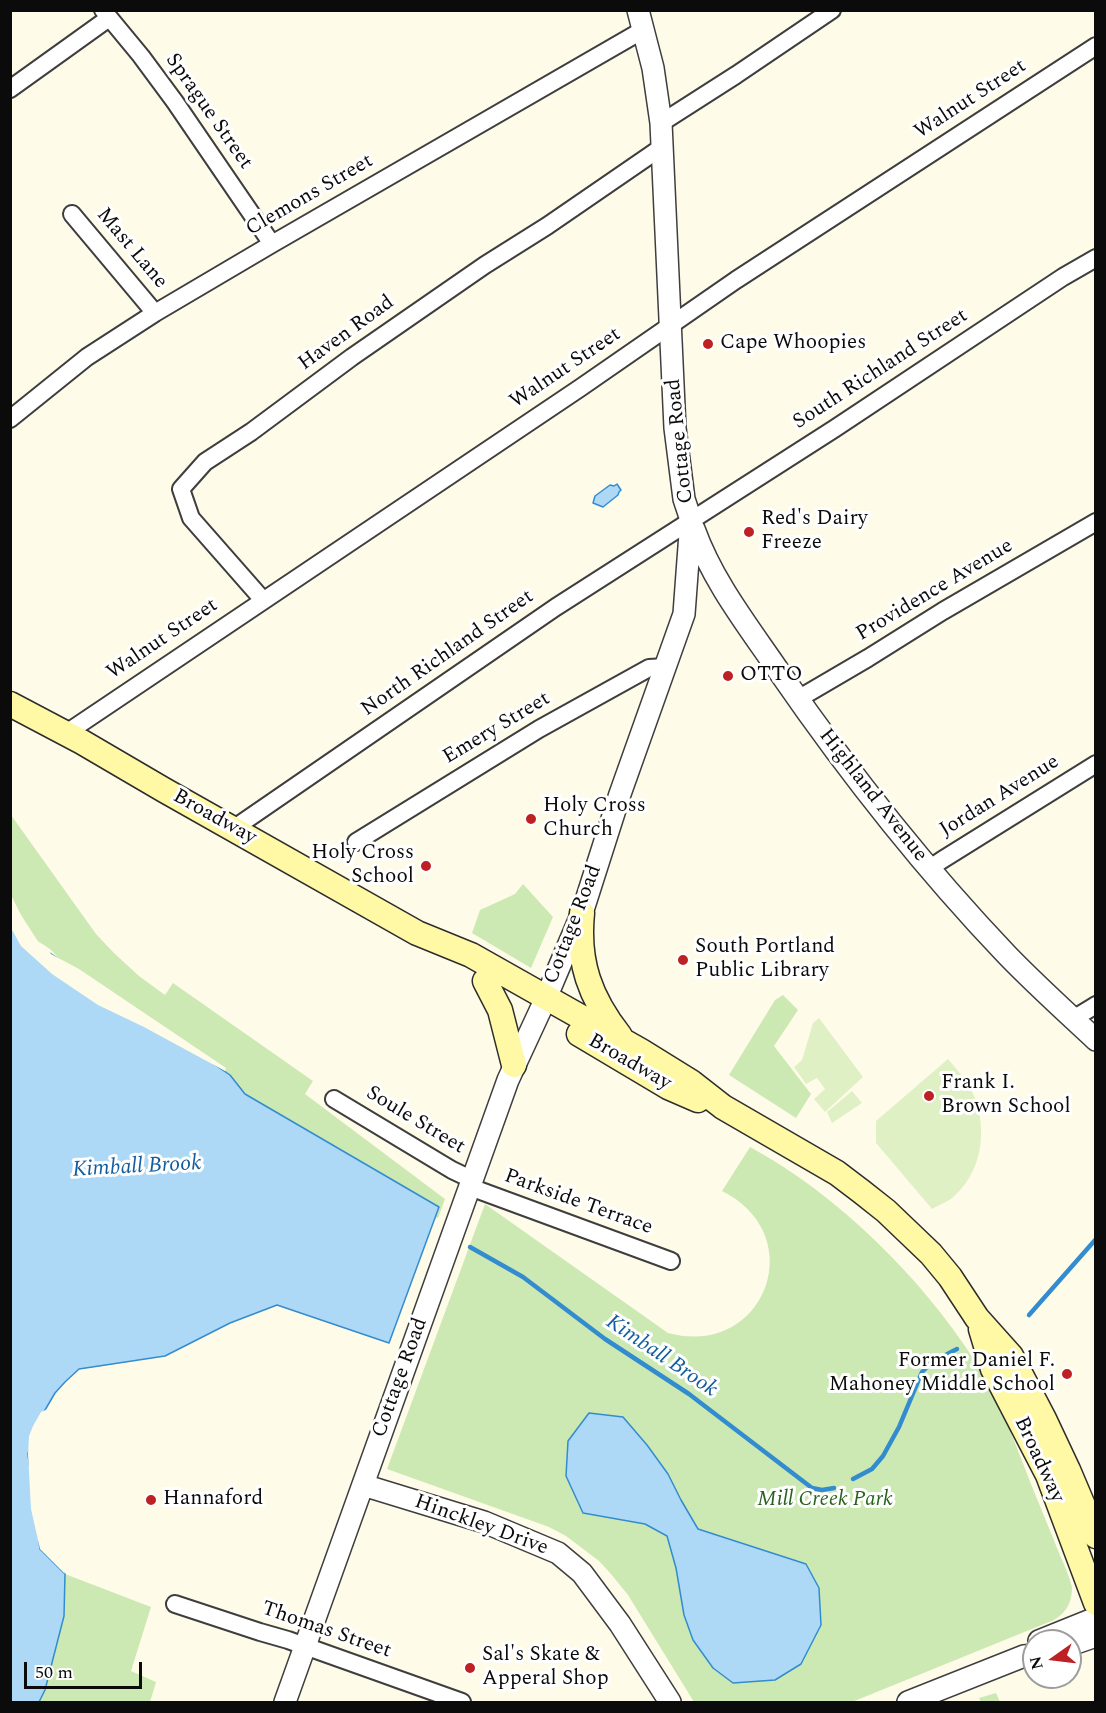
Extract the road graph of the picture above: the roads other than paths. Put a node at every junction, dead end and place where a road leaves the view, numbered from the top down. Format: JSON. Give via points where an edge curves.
{"nodes":[{"id":1,"x":832,"y":10,"type":"edge"},
{"id":2,"x":106,"y":14,"type":"edge"},
{"id":3,"x":641,"y":20,"type":"edge"},
{"id":4,"x":1095,"y":46,"type":"edge"},
{"id":5,"x":10,"y":89,"type":"edge"},
{"id":6,"x":662,"y":123,"type":"junction"},
{"id":7,"x":662,"y":147,"type":"junction"},
{"id":8,"x":72,"y":214,"type":"dead end"},
{"id":9,"x":272,"y":243,"type":"junction"},
{"id":10,"x":1095,"y":258,"type":"edge"},
{"id":11,"x":155,"y":313,"type":"junction"},
{"id":12,"x":670,"y":324,"type":"junction"},
{"id":13,"x":10,"y":419,"type":"edge"},
{"id":14,"x":691,"y":520,"type":"junction"},
{"id":15,"x":1095,"y":522,"type":"edge"},
{"id":16,"x":263,"y":600,"type":"junction"},
{"id":17,"x":666,"y":667,"type":"junction"},
{"id":18,"x":798,"y":699,"type":"junction"},
{"id":19,"x":10,"y":704,"type":"edge"},
{"id":20,"x":65,"y":734,"type":"junction"},
{"id":21,"x":1095,"y":764,"type":"edge"},
{"id":22,"x":233,"y":828,"type":"junction"},
{"id":23,"x":356,"y":842,"type":"dead end"},
{"id":24,"x":929,"y":869,"type":"junction"},
{"id":25,"x":582,"y":913,"type":"junction"},
{"id":26,"x":417,"y":933,"type":"junction"},
{"id":27,"x":485,"y":981,"type":"junction"},
{"id":28,"x":543,"y":1005,"type":"junction"},
{"id":29,"x":1095,"y":1005,"type":"edge"},
{"id":30,"x":1073,"y":1019,"type":"junction"},
{"id":31,"x":1095,"y":1040,"type":"edge"},
{"id":32,"x":623,"y":1041,"type":"junction"},
{"id":33,"x":514,"y":1065,"type":"junction"},
{"id":34,"x":334,"y":1099,"type":"dead end"},
{"id":35,"x":723,"y":1107,"type":"junction"},
{"id":36,"x":471,"y":1184,"type":"junction"},
{"id":37,"x":672,"y":1261,"type":"dead end"},
{"id":38,"x":977,"y":1318,"type":"junction"},
{"id":39,"x":363,"y":1485,"type":"junction"},
{"id":40,"x":1095,"y":1536,"type":"edge"},
{"id":41,"x":1095,"y":1603,"type":"edge"},
{"id":42,"x":175,"y":1604,"type":"dead end"},
{"id":43,"x":1095,"y":1618,"type":"edge"},
{"id":44,"x":1068,"y":1629,"type":"edge"},
{"id":45,"x":305,"y":1646,"type":"junction"},
{"id":46,"x":1022,"y":1656,"type":"edge"},
{"id":47,"x":285,"y":1702,"type":"edge"},
{"id":48,"x":462,"y":1702,"type":"edge"},
{"id":49,"x":670,"y":1702,"type":"edge"},
{"id":50,"x":908,"y":1702,"type":"edge"}],
"edges":[{"from":1,"to":6,"type":"street"},
{"from":2,"to":5,"type":"street"},
{"from":2,"to":9,"type":"street","name":"Sprague Street","via":[[175,102]]},
{"from":3,"to":6,"type":"street","name":"Cottage Road"},
{"from":3,"to":9,"type":"street","name":"Clemons Street"},
{"from":4,"to":12,"type":"street","name":"Walnut Street"},
{"from":6,"to":7,"type":"street","name":"Cottage Road"},
{"from":7,"to":12,"type":"street","name":"Cottage Road"},
{"from":7,"to":16,"type":"street","name":"Haven Road","via":[[485,265],[205,462],[182,489],[191,518]]},
{"from":8,"to":11,"type":"street","name":"Mast Lane"},
{"from":9,"to":11,"type":"street","name":"Clemons Street"},
{"from":10,"to":14,"type":"street","name":"South Richland Street"},
{"from":11,"to":13,"type":"street","name":"Clemons Street","via":[[87,357]]},
{"from":12,"to":14,"type":"street","name":"Cottage Road","via":[[675,428],[684,499]]},
{"from":12,"to":16,"type":"street","name":"Walnut Street"},
{"from":14,"to":17,"type":"street","name":"Cottage Road","via":[[684,614]]},
{"from":14,"to":18,"type":"street","name":"Highland Avenue","via":[[702,552],[726,596]]},
{"from":14,"to":22,"type":"street","name":"North Richland Street","via":[[547,613]]},
{"from":15,"to":18,"type":"street","name":"Providence Avenue"},
{"from":16,"to":20,"type":"street","name":"Walnut Street"},
{"from":17,"to":23,"type":"street","name":"Emery Street","via":[[649,668],[539,729]]},
{"from":17,"to":25,"type":"street","name":"Cottage Road"},
{"from":18,"to":24,"type":"street","name":"Highland Avenue","via":[[838,756]]},
{"from":19,"to":20,"type":"main road","name":"Broadway"},
{"from":20,"to":22,"type":"main road","name":"Broadway"},
{"from":21,"to":24,"type":"street","name":"Jordan Avenue"},
{"from":22,"to":26,"type":"main road","name":"Broadway"},
{"from":24,"to":30,"type":"street","name":"Highland Avenue","via":[[1008,956]]},
{"from":25,"to":28,"type":"street","name":"Cottage Road"},
{"from":25,"to":32,"type":"main road","via":[[580,934],[585,973],[607,1020]]},
{"from":26,"to":27,"type":"main road","name":"Broadway"},
{"from":26,"to":28,"type":"main road","name":"Broadway","via":[[471,955]]},
{"from":27,"to":28,"type":"main road","name":"Broadway","via":[[519,999]]},
{"from":27,"to":33,"type":"main road","via":[[500,1010]]},
{"from":28,"to":32,"type":"main road","name":"Broadway"},
{"from":28,"to":33,"type":"street","name":"Cottage Road"},
{"from":28,"to":35,"type":"main road","name":"Broadway","via":[[668,1087]]},
{"from":29,"to":30,"type":"street"},
{"from":30,"to":31,"type":"street","name":"Highland Avenue"},
{"from":32,"to":35,"type":"main road","name":"Broadway","via":[[691,1082]]},
{"from":33,"to":36,"type":"street","name":"Cottage Road"},
{"from":34,"to":36,"type":"street","name":"Soule Street"},
{"from":35,"to":38,"type":"main road","name":"Broadway","via":[[837,1173],[886,1211],[931,1254]]},
{"from":36,"to":37,"type":"street","name":"Parkside Terrace"},
{"from":36,"to":39,"type":"street","name":"Cottage Road"},
{"from":38,"to":40,"type":"main road","name":"Broadway","via":[[1011,1356],[1044,1419]]},
{"from":38,"to":41,"type":"main road","name":"Broadway","via":[[993,1369],[1048,1475]]},
{"from":39,"to":45,"type":"street","name":"Cottage Road"},
{"from":39,"to":49,"type":"street","name":"Hinckley Drive","via":[[484,1522],[558,1553],[582,1573]]},
{"from":42,"to":45,"type":"street","name":"Thomas Street"},
{"from":43,"to":44,"type":"street"},
{"from":45,"to":47,"type":"street","name":"Cottage Road"},
{"from":45,"to":48,"type":"street","name":"Thomas Street"},
{"from":46,"to":50,"type":"street"}]}
